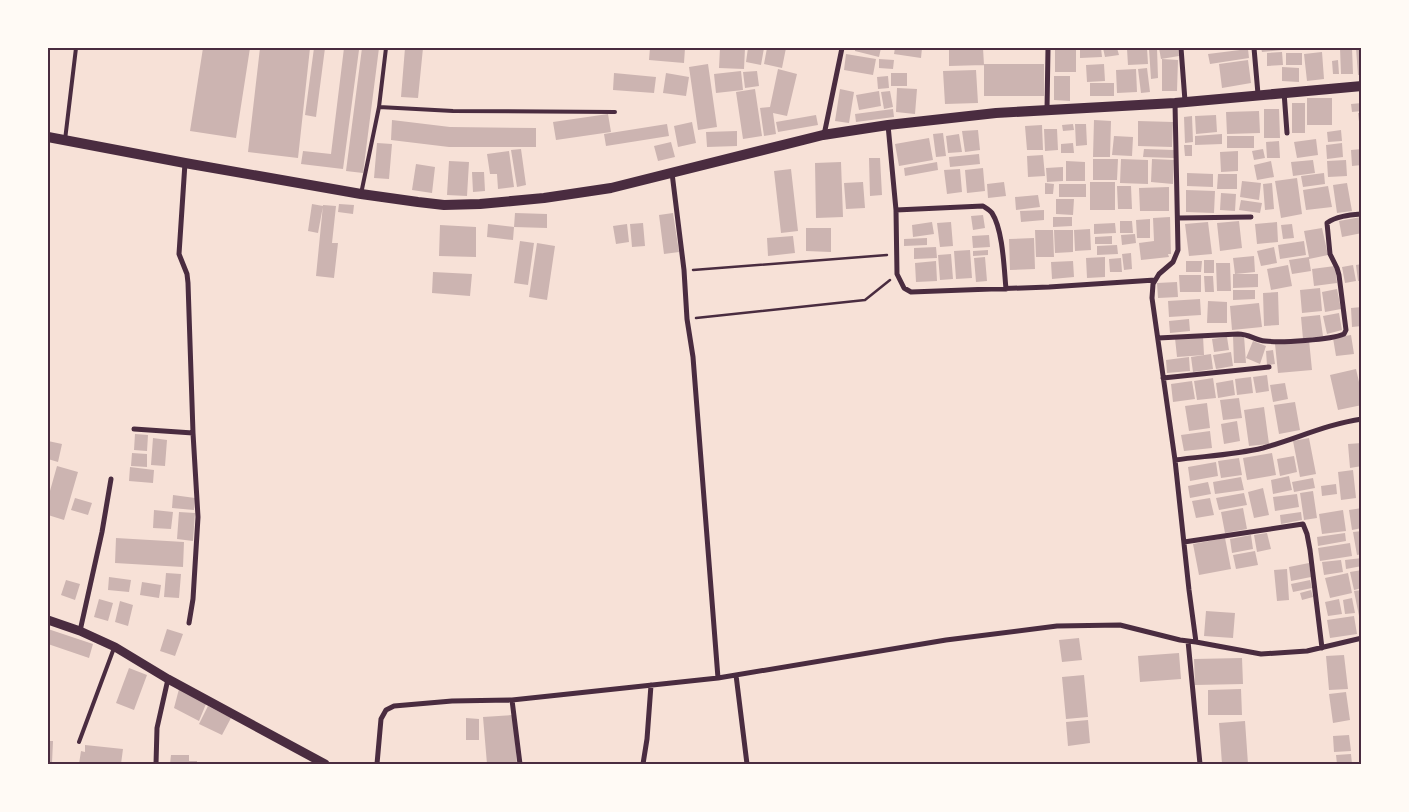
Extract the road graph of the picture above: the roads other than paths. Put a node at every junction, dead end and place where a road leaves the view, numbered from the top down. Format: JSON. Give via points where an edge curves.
{"nodes":[{"id":1,"x":76,"y":48,"type":"edge"},
{"id":2,"x":386,"y":48,"type":"edge"},
{"id":3,"x":842,"y":48,"type":"edge"},
{"id":4,"x":1048,"y":48,"type":"edge"},
{"id":5,"x":1181,"y":48,"type":"edge"},
{"id":6,"x":1254,"y":48,"type":"edge"},
{"id":7,"x":1362,"y":86,"type":"edge"},
{"id":8,"x":1284,"y":92,"type":"junction"},
{"id":9,"x":1258,"y":94,"type":"junction"},
{"id":10,"x":1180,"y":102,"type":"junction"},
{"id":11,"x":379,"y":107,"type":"junction"},
{"id":12,"x":1047,"y":110,"type":"junction"},
{"id":13,"x":615,"y":112,"type":"dead end"},
{"id":14,"x":888,"y":125,"type":"junction"},
{"id":15,"x":1287,"y":133,"type":"dead end"},
{"id":16,"x":824,"y":135,"type":"junction"},
{"id":17,"x":48,"y":137,"type":"edge"},
{"id":18,"x":65,"y":140,"type":"junction"},
{"id":19,"x":185,"y":163,"type":"junction"},
{"id":20,"x":672,"y":172,"type":"junction"},
{"id":21,"x":361,"y":194,"type":"junction"},
{"id":22,"x":896,"y":210,"type":"junction"},
{"id":23,"x":1362,"y":214,"type":"edge"},
{"id":24,"x":1251,"y":217,"type":"dead end"},
{"id":25,"x":1178,"y":218,"type":"junction"},
{"id":26,"x":1156,"y":280,"type":"junction"},
{"id":27,"x":1006,"y":289,"type":"junction"},
{"id":28,"x":1158,"y":338,"type":"junction"},
{"id":29,"x":1268,"y":367,"type":"dead end"},
{"id":30,"x":1163,"y":378,"type":"junction"},
{"id":31,"x":1362,"y":419,"type":"edge"},
{"id":32,"x":134,"y":428,"type":"dead end"},
{"id":33,"x":193,"y":433,"type":"junction"},
{"id":34,"x":1175,"y":460,"type":"junction"},
{"id":35,"x":111,"y":479,"type":"dead end"},
{"id":36,"x":1184,"y":542,"type":"junction"},
{"id":37,"x":48,"y":620,"type":"edge"},
{"id":38,"x":189,"y":623,"type":"dead end"},
{"id":39,"x":80,"y":631,"type":"junction"},
{"id":40,"x":1362,"y":638,"type":"edge"},
{"id":41,"x":1188,"y":641,"type":"junction"},
{"id":42,"x":1196,"y":642,"type":"junction"},
{"id":43,"x":115,"y":647,"type":"junction"},
{"id":44,"x":1322,"y":648,"type":"junction"},
{"id":45,"x":736,"y":675,"type":"junction"},
{"id":46,"x":718,"y":678,"type":"junction"},
{"id":47,"x":168,"y":679,"type":"junction"},
{"id":48,"x":651,"y":685,"type":"junction"},
{"id":49,"x":512,"y":700,"type":"junction"},
{"id":50,"x":79,"y":742,"type":"dead end"},
{"id":51,"x":156,"y":764,"type":"edge"},
{"id":52,"x":325,"y":764,"type":"edge"},
{"id":53,"x":377,"y":764,"type":"edge"},
{"id":54,"x":520,"y":764,"type":"edge"},
{"id":55,"x":643,"y":764,"type":"edge"},
{"id":56,"x":747,"y":764,"type":"edge"},
{"id":57,"x":1200,"y":764,"type":"edge"}],
"edges":[{"from":1,"to":18,"type":"lane"},
{"from":2,"to":11,"type":"lane"},
{"from":3,"to":16,"type":"street"},
{"from":4,"to":12,"type":"street"},
{"from":5,"to":10,"type":"street"},
{"from":6,"to":9,"type":"street"},
{"from":7,"to":8,"type":"main road"},
{"from":8,"to":9,"type":"main road"},
{"from":8,"to":15,"type":"street"},
{"from":9,"to":10,"type":"main road"},
{"from":10,"to":12,"type":"main road"},
{"from":10,"to":25,"type":"street"},
{"from":11,"to":13,"type":"lane"},
{"from":11,"to":21,"type":"lane"},
{"from":12,"to":14,"type":"main road"},
{"from":14,"to":16,"type":"main road"},
{"from":14,"to":22,"type":"street"},
{"from":16,"to":20,"type":"main road"},
{"from":17,"to":18,"type":"main road"},
{"from":18,"to":19,"type":"main road"},
{"from":19,"to":21,"type":"main road"},
{"from":19,"to":33,"type":"street","via":[[178,254],[188,283]]},
{"from":20,"to":21,"type":"main road","via":[[610,188],[499,203],[444,205]]},
{"from":20,"to":46,"type":"street","via":[[693,357]]},
{"from":22,"to":27,"type":"street","via":[[982,206],[991,211],[998,225]]},
{"from":22,"to":27,"type":"street","via":[[897,274],[901,286],[911,292]]},
{"from":23,"to":28,"type":"street","via":[[1327,223],[1330,254],[1339,275],[1344,334],[1323,339],[1277,341],[1264,341],[1247,334]]},
{"from":24,"to":25,"type":"street"},
{"from":25,"to":26,"type":"street","via":[[1178,250],[1173,262]]},
{"from":26,"to":27,"type":"street"},
{"from":26,"to":28,"type":"street","via":[[1152,298]]},
{"from":28,"to":30,"type":"street"},
{"from":29,"to":30,"type":"street"},
{"from":30,"to":34,"type":"street"},
{"from":31,"to":34,"type":"street","via":[[1334,424],[1264,448]]},
{"from":32,"to":33,"type":"street"},
{"from":33,"to":38,"type":"street","via":[[198,517]]},
{"from":34,"to":36,"type":"street"},
{"from":35,"to":39,"type":"street"},
{"from":36,"to":42,"type":"street"},
{"from":36,"to":44,"type":"street","via":[[1303,524],[1310,550]]},
{"from":37,"to":39,"type":"street"},
{"from":39,"to":43,"type":"street"},
{"from":40,"to":44,"type":"street"},
{"from":41,"to":42,"type":"street"},
{"from":41,"to":45,"type":"street","via":[[1120,625],[1057,626],[946,640]]},
{"from":41,"to":57,"type":"street"},
{"from":42,"to":44,"type":"street","via":[[1261,654]]},
{"from":43,"to":47,"type":"street"},
{"from":43,"to":50,"type":"lane"},
{"from":45,"to":46,"type":"street"},
{"from":45,"to":56,"type":"street"},
{"from":46,"to":48,"type":"street"},
{"from":47,"to":51,"type":"street","via":[[156,728]]},
{"from":47,"to":52,"type":"street"},
{"from":48,"to":49,"type":"street"},
{"from":48,"to":55,"type":"street"},
{"from":49,"to":53,"type":"street","via":[[394,706],[386,710],[381,719]]},
{"from":49,"to":54,"type":"street"}]}
